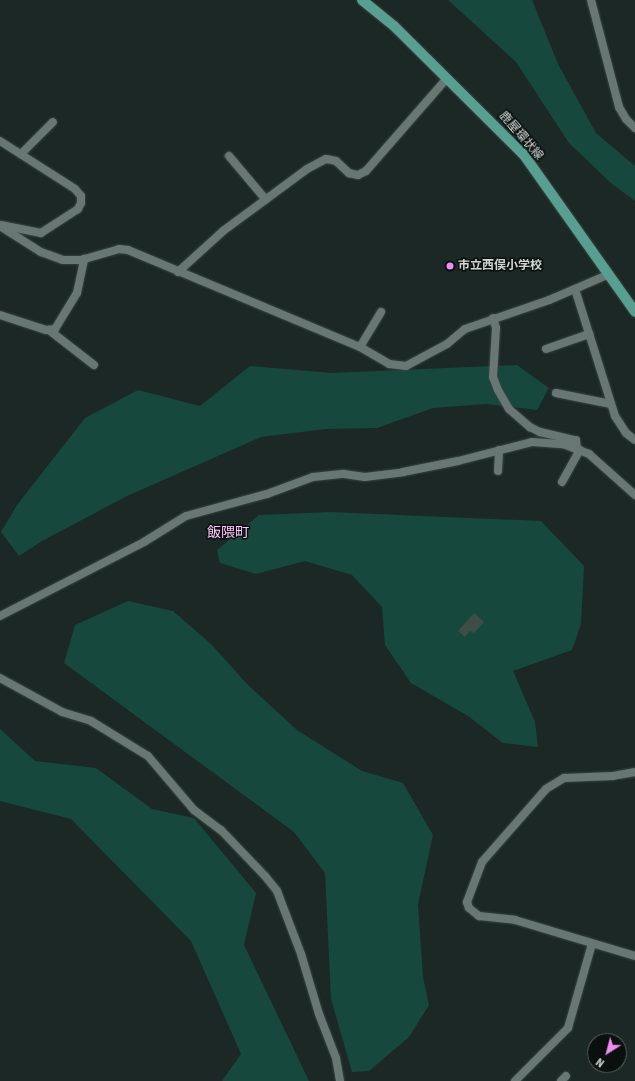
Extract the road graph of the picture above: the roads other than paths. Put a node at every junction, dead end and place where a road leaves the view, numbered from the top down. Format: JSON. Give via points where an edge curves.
{"nodes":[{"id":1,"x":362,"y":0,"type":"edge"},
{"id":2,"x":591,"y":0,"type":"edge"},
{"id":3,"x":447,"y":78,"type":"junction"},
{"id":4,"x":53,"y":122,"type":"dead end"},
{"id":5,"x":635,"y":128,"type":"edge"},
{"id":6,"x":0,"y":141,"type":"edge"},
{"id":7,"x":21,"y":154,"type":"junction"},
{"id":8,"x":229,"y":156,"type":"dead end"},
{"id":9,"x":266,"y":200,"type":"junction"},
{"id":10,"x":0,"y":226,"type":"edge"},
{"id":11,"x":84,"y":259,"type":"junction"},
{"id":12,"x":178,"y":272,"type":"junction"},
{"id":13,"x":607,"y":275,"type":"junction"},
{"id":14,"x":575,"y":289,"type":"junction"},
{"id":15,"x":381,"y":312,"type":"dead end"},
{"id":16,"x":635,"y":312,"type":"edge"},
{"id":17,"x":0,"y":315,"type":"edge"},
{"id":18,"x":493,"y":318,"type":"junction"},
{"id":19,"x":49,"y":330,"type":"junction"},
{"id":20,"x":589,"y":334,"type":"junction"},
{"id":21,"x":360,"y":347,"type":"junction"},
{"id":22,"x":546,"y":349,"type":"dead end"},
{"id":23,"x":94,"y":365,"type":"dead end"},
{"id":24,"x":556,"y":393,"type":"dead end"},
{"id":25,"x":611,"y":404,"type":"junction"},
{"id":26,"x":635,"y":440,"type":"edge"},
{"id":27,"x":579,"y":449,"type":"junction"},
{"id":28,"x":498,"y":450,"type":"junction"},
{"id":29,"x":498,"y":471,"type":"dead end"},
{"id":30,"x":562,"y":482,"type":"dead end"},
{"id":31,"x":635,"y":495,"type":"edge"},
{"id":32,"x":0,"y":616,"type":"edge"},
{"id":33,"x":0,"y":678,"type":"edge"},
{"id":34,"x":635,"y":772,"type":"edge"},
{"id":35,"x":592,"y":944,"type":"junction"},
{"id":36,"x":635,"y":956,"type":"edge"},
{"id":37,"x":340,"y":1081,"type":"edge"},
{"id":38,"x":515,"y":1081,"type":"edge"}],
"edges":[{"from":1,"to":3,"type":"main road","name":"鹿屋環状線","via":[[394,26]]},
{"from":2,"to":5,"type":"street","via":[[619,107]]},
{"from":3,"to":9,"type":"street","via":[[366,170],[358,175],[349,173],[336,161],[326,159],[307,169]]},
{"from":3,"to":13,"type":"main road","name":"鹿屋環状線","via":[[524,155]]},
{"from":4,"to":7,"type":"street"},
{"from":6,"to":7,"type":"street"},
{"from":7,"to":10,"type":"street","via":[[75,189],[81,196],[81,203],[78,209],[40,233]]},
{"from":8,"to":9,"type":"street"},
{"from":9,"to":12,"type":"street","via":[[223,231]]},
{"from":10,"to":11,"type":"street","via":[[48,255],[63,260]]},
{"from":11,"to":12,"type":"street","via":[[119,249]]},
{"from":11,"to":19,"type":"street","via":[[77,293],[60,323],[55,329]]},
{"from":12,"to":21,"type":"street"},
{"from":13,"to":14,"type":"street"},
{"from":13,"to":16,"type":"main road","name":"鹿屋環状線"},
{"from":14,"to":18,"type":"street"},
{"from":14,"to":20,"type":"street"},
{"from":15,"to":21,"type":"street"},
{"from":17,"to":19,"type":"street"},
{"from":18,"to":21,"type":"street","via":[[465,329],[447,344],[406,366],[388,364]]},
{"from":18,"to":27,"type":"street","via":[[496,328],[493,377],[509,409],[540,432],[576,440]]},
{"from":19,"to":23,"type":"street"},
{"from":20,"to":22,"type":"street"},
{"from":20,"to":25,"type":"street"},
{"from":24,"to":25,"type":"street"},
{"from":25,"to":26,"type":"street","via":[[626,433]]},
{"from":27,"to":28,"type":"street","via":[[532,442]]},
{"from":27,"to":30,"type":"street"},
{"from":27,"to":31,"type":"street","via":[[589,454]]},
{"from":28,"to":29,"type":"street"},
{"from":28,"to":32,"type":"street","via":[[402,472],[365,477],[344,474],[313,478],[267,494],[202,510],[186,516],[144,542]]},
{"from":33,"to":37,"type":"street","via":[[62,712],[91,721],[148,756],[194,810],[220,830],[265,876],[277,891],[301,954],[319,1014],[336,1058]]},
{"from":34,"to":35,"type":"street","via":[[613,776],[564,778],[546,789],[482,862],[467,902],[469,908],[479,916],[516,920]]},
{"from":35,"to":36,"type":"street"},
{"from":35,"to":38,"type":"street","via":[[568,1028]]}]}
